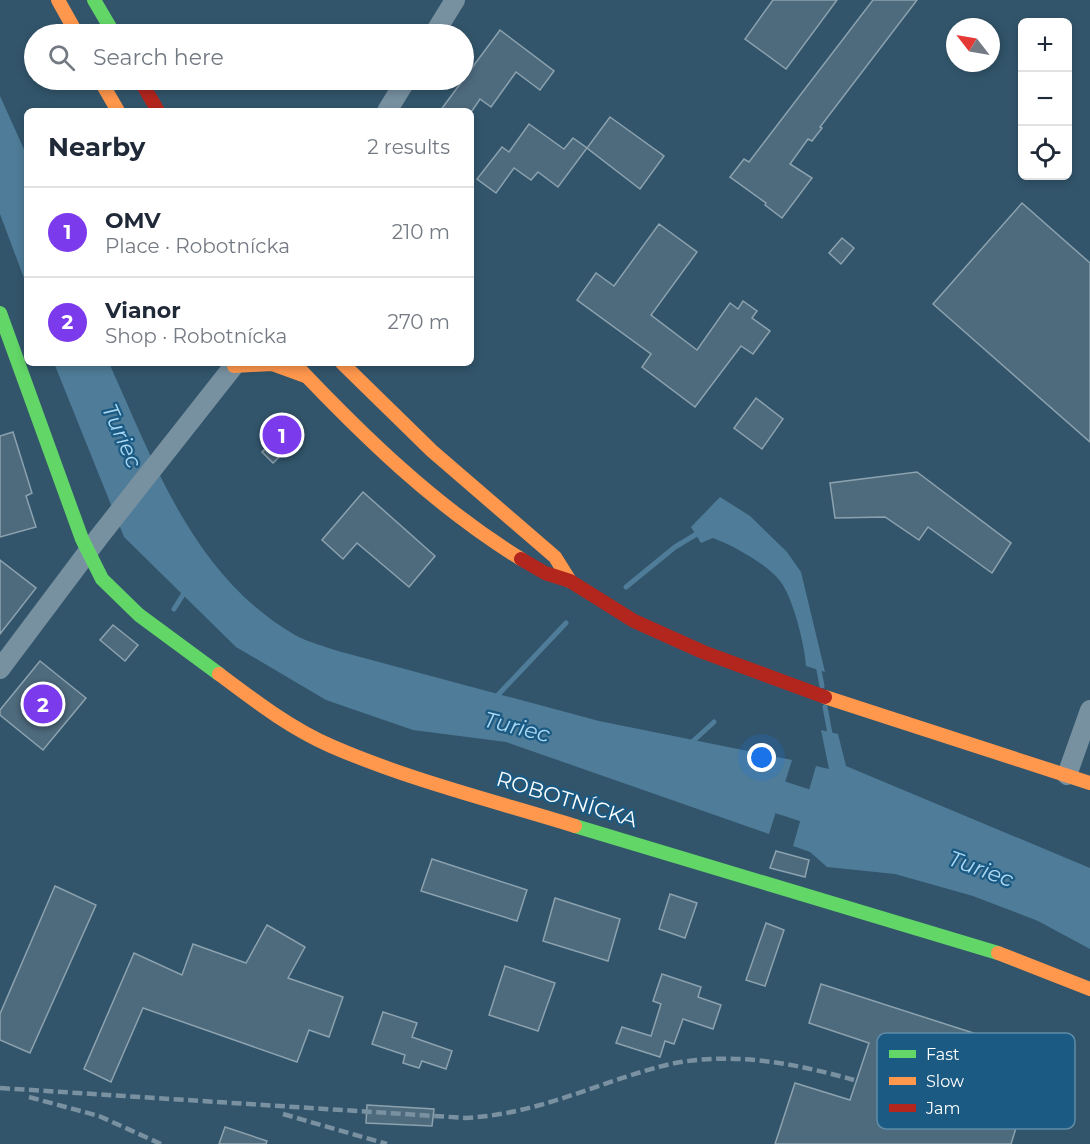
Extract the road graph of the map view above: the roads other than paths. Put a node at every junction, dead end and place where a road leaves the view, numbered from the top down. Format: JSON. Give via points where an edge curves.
{"nodes":[{"id":1,"x":58,"y":0,"type":"edge"},
{"id":2,"x":93,"y":0,"type":"edge"},
{"id":3,"x":454,"y":0,"type":"edge"},
{"id":4,"x":71,"y":24,"type":"edge"},
{"id":5,"x":108,"y":24,"type":"edge"},
{"id":6,"x":440,"y":24,"type":"edge"},
{"id":7,"x":106,"y":90,"type":"edge"},
{"id":8,"x":146,"y":90,"type":"edge"},
{"id":9,"x":400,"y":90,"type":"edge"},
{"id":10,"x":116,"y":108,"type":"edge"},
{"id":11,"x":156,"y":108,"type":"edge"},
{"id":12,"x":389,"y":108,"type":"edge"},
{"id":13,"x":0,"y":313,"type":"edge"},
{"id":14,"x":233,"y":366,"type":"edge"},
{"id":15,"x":278,"y":366,"type":"edge"},
{"id":16,"x":297,"y":366,"type":"edge"},
{"id":17,"x":345,"y":366,"type":"edge"},
{"id":18,"x":305,"y":376,"type":"junction"},
{"id":19,"x":93,"y":544,"type":"junction"},
{"id":20,"x":570,"y":582,"type":"junction"},
{"id":21,"x":0,"y":669,"type":"edge"},
{"id":22,"x":1090,"y":710,"type":"edge"},
{"id":23,"x":1067,"y":775,"type":"junction"},
{"id":24,"x":1090,"y":783,"type":"edge"},
{"id":25,"x":1090,"y":989,"type":"edge"}],
"edges":[{"from":1,"to":4,"type":"main road"},
{"from":2,"to":5,"type":"main road"},
{"from":3,"to":6,"type":"street"},
{"from":7,"to":10,"type":"main road"},
{"from":8,"to":11,"type":"main road"},
{"from":9,"to":12,"type":"street"},
{"from":13,"to":19,"type":"main road","name":"ROBOTNÍCKA"},
{"from":14,"to":19,"type":"street"},
{"from":15,"to":18,"type":"main road"},
{"from":16,"to":18,"type":"main road"},
{"from":17,"to":20,"type":"main road","via":[[432,451],[555,557]]},
{"from":18,"to":20,"type":"main road","via":[[358,431],[428,493],[507,550],[545,573]]},
{"from":19,"to":21,"type":"street"},
{"from":19,"to":25,"type":"main road","name":"ROBOTNÍCKA","via":[[102,579],[139,615],[257,703],[330,745],[444,787],[940,934],[1034,965]]},
{"from":20,"to":23,"type":"main road","via":[[672,639],[804,690]]},
{"from":22,"to":23,"type":"street"},
{"from":23,"to":24,"type":"main road"}]}
